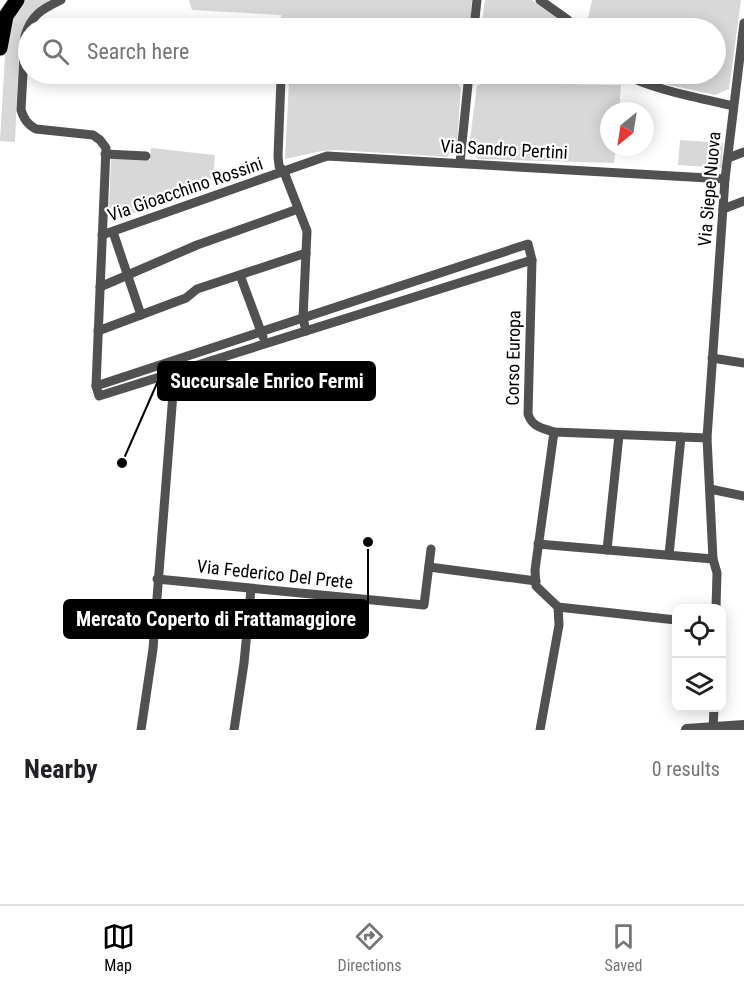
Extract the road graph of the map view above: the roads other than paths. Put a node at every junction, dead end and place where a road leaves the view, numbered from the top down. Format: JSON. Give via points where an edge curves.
{"nodes":[{"id":1,"x":17,"y":0,"type":"edge"},
{"id":2,"x":61,"y":0,"type":"edge"},
{"id":3,"x":477,"y":0,"type":"edge"},
{"id":4,"x":540,"y":0,"type":"edge"},
{"id":5,"x":35,"y":18,"type":"edge"},
{"id":6,"x":475,"y":18,"type":"edge"},
{"id":7,"x":565,"y":18,"type":"edge"},
{"id":8,"x":744,"y":23,"type":"edge"},
{"id":9,"x":0,"y":48,"type":"edge"},
{"id":10,"x":22,"y":84,"type":"edge"},
{"id":11,"x":281,"y":84,"type":"edge"},
{"id":12,"x":468,"y":84,"type":"edge"},
{"id":13,"x":647,"y":84,"type":"edge"},
{"id":14,"x":733,"y":106,"type":"junction"},
{"id":15,"x":744,"y":152,"type":"edge"},
{"id":16,"x":105,"y":154,"type":"junction"},
{"id":17,"x":146,"y":156,"type":"dead end"},
{"id":18,"x":728,"y":158,"type":"junction"},
{"id":19,"x":460,"y":163,"type":"junction"},
{"id":20,"x":284,"y":172,"type":"junction"},
{"id":21,"x":725,"y":178,"type":"junction"},
{"id":22,"x":744,"y":201,"type":"edge"},
{"id":23,"x":298,"y":209,"type":"junction"},
{"id":24,"x":723,"y":209,"type":"junction"},
{"id":25,"x":113,"y":232,"type":"junction"},
{"id":26,"x":102,"y":236,"type":"junction"},
{"id":27,"x":306,"y":253,"type":"junction"},
{"id":28,"x":532,"y":260,"type":"junction"},
{"id":29,"x":127,"y":275,"type":"junction"},
{"id":30,"x":240,"y":275,"type":"junction"},
{"id":31,"x":100,"y":287,"type":"junction"},
{"id":32,"x":141,"y":315,"type":"junction"},
{"id":33,"x":303,"y":318,"type":"junction"},
{"id":34,"x":98,"y":331,"type":"junction"},
{"id":35,"x":306,"y":331,"type":"junction"},
{"id":36,"x":261,"y":332,"type":"junction"},
{"id":37,"x":242,"y":338,"type":"junction"},
{"id":38,"x":264,"y":344,"type":"junction"},
{"id":39,"x":246,"y":350,"type":"junction"},
{"id":40,"x":712,"y":358,"type":"junction"},
{"id":41,"x":176,"y":360,"type":"junction"},
{"id":42,"x":744,"y":363,"type":"edge"},
{"id":43,"x":175,"y":372,"type":"junction"},
{"id":44,"x":96,"y":386,"type":"junction"},
{"id":45,"x":554,"y":432,"type":"junction"},
{"id":46,"x":619,"y":435,"type":"junction"},
{"id":47,"x":681,"y":437,"type":"junction"},
{"id":48,"x":707,"y":438,"type":"junction"},
{"id":49,"x":710,"y":489,"type":"junction"},
{"id":50,"x":744,"y":496,"type":"edge"},
{"id":51,"x":538,"y":544,"type":"junction"},
{"id":52,"x":431,"y":549,"type":"dead end"},
{"id":53,"x":607,"y":550,"type":"junction"},
{"id":54,"x":669,"y":555,"type":"junction"},
{"id":55,"x":713,"y":559,"type":"junction"},
{"id":56,"x":429,"y":567,"type":"junction"},
{"id":57,"x":158,"y":579,"type":"junction"},
{"id":58,"x":536,"y":581,"type":"junction"},
{"id":59,"x":251,"y":589,"type":"junction"},
{"id":60,"x":716,"y":604,"type":"edge"},
{"id":61,"x":558,"y":607,"type":"junction"},
{"id":62,"x":672,"y":620,"type":"edge"},
{"id":63,"x":714,"y":712,"type":"edge"},
{"id":64,"x":744,"y":726,"type":"edge"},
{"id":65,"x":713,"y":729,"type":"edge"},
{"id":66,"x":141,"y":730,"type":"edge"},
{"id":67,"x":234,"y":730,"type":"edge"},
{"id":68,"x":540,"y":730,"type":"edge"},
{"id":69,"x":687,"y":730,"type":"edge"}],
"edges":[{"from":1,"to":9,"type":"highway","via":[[6,16]]},
{"from":2,"to":5,"type":"street"},
{"from":3,"to":6,"type":"street"},
{"from":4,"to":7,"type":"street"},
{"from":8,"to":14,"type":"street","name":"Via Siepe Nuova"},
{"from":10,"to":16,"type":"street","via":[[21,110],[30,126],[93,135],[106,148]]},
{"from":11,"to":20,"type":"street","via":[[278,156]]},
{"from":12,"to":19,"type":"street"},
{"from":13,"to":14,"type":"street"},
{"from":14,"to":18,"type":"street","name":"Via Siepe Nuova"},
{"from":15,"to":18,"type":"street"},
{"from":16,"to":17,"type":"street"},
{"from":16,"to":26,"type":"street"},
{"from":18,"to":21,"type":"street","name":"Via Siepe Nuova"},
{"from":19,"to":20,"type":"street","name":"Via Sandro Pertini","via":[[327,156]]},
{"from":19,"to":21,"type":"street","name":"Via Sandro Pertini"},
{"from":20,"to":23,"type":"street"},
{"from":20,"to":25,"type":"street","name":"Via Gioacchino Rossini"},
{"from":21,"to":24,"type":"street","name":"Via Siepe Nuova"},
{"from":22,"to":24,"type":"street"},
{"from":23,"to":27,"type":"street","via":[[307,231]]},
{"from":23,"to":29,"type":"street","via":[[197,244]]},
{"from":24,"to":40,"type":"street","name":"Via Siepe Nuova"},
{"from":25,"to":26,"type":"street","name":"Via Gioacchino Rossini"},
{"from":25,"to":29,"type":"street"},
{"from":26,"to":31,"type":"street","name":"Via Gioacchino Rossini"},
{"from":27,"to":30,"type":"street"},
{"from":27,"to":33,"type":"street"},
{"from":28,"to":33,"type":"street","name":"Corso Europa","via":[[528,244]]},
{"from":28,"to":35,"type":"street"},
{"from":28,"to":45,"type":"street","name":"Corso Europa","via":[[528,414],[536,426]]},
{"from":29,"to":31,"type":"street"},
{"from":29,"to":32,"type":"street"},
{"from":30,"to":32,"type":"street","via":[[197,289],[186,298]]},
{"from":30,"to":36,"type":"street"},
{"from":31,"to":34,"type":"street","name":"Via Gioacchino Rossini"},
{"from":32,"to":34,"type":"street"},
{"from":33,"to":35,"type":"street"},
{"from":33,"to":36,"type":"street"},
{"from":34,"to":44,"type":"street","name":"Via Gioacchino Rossini"},
{"from":35,"to":38,"type":"street","name":"Via Gioacchino Rossini"},
{"from":36,"to":37,"type":"street"},
{"from":36,"to":38,"type":"street"},
{"from":37,"to":39,"type":"street"},
{"from":37,"to":41,"type":"street"},
{"from":38,"to":39,"type":"street","name":"Via Gioacchino Rossini"},
{"from":39,"to":43,"type":"street","name":"Via Gioacchino Rossini"},
{"from":40,"to":42,"type":"street"},
{"from":40,"to":48,"type":"street","name":"Via Siepe Nuova"},
{"from":41,"to":43,"type":"street"},
{"from":41,"to":44,"type":"street"},
{"from":43,"to":44,"type":"street","name":"Via Gioacchino Rossini","via":[[99,396]]},
{"from":43,"to":57,"type":"street"},
{"from":45,"to":46,"type":"street","name":"Corso Europa"},
{"from":45,"to":51,"type":"street"},
{"from":46,"to":47,"type":"street","name":"Corso Europa"},
{"from":46,"to":53,"type":"street"},
{"from":47,"to":48,"type":"street","name":"Corso Europa"},
{"from":47,"to":54,"type":"street"},
{"from":48,"to":49,"type":"street","name":"Via Siepe Nuova"},
{"from":49,"to":50,"type":"street"},
{"from":49,"to":55,"type":"street","name":"Via Siepe Nuova"},
{"from":51,"to":53,"type":"street"},
{"from":51,"to":58,"type":"street"},
{"from":52,"to":56,"type":"street"},
{"from":53,"to":54,"type":"street"},
{"from":54,"to":55,"type":"street"},
{"from":55,"to":60,"type":"street","name":"Via Siepe Nuova","via":[[717,573]]},
{"from":56,"to":58,"type":"street"},
{"from":56,"to":59,"type":"street","name":"Via Federico Del Prete","via":[[424,605]]},
{"from":57,"to":59,"type":"street","name":"Via Federico Del Prete"},
{"from":57,"to":66,"type":"street"},
{"from":58,"to":61,"type":"street","via":[[536,586]]},
{"from":59,"to":67,"type":"street"},
{"from":61,"to":62,"type":"street"},
{"from":61,"to":68,"type":"street","via":[[559,624]]},
{"from":63,"to":65,"type":"street"},
{"from":64,"to":65,"type":"street"},
{"from":65,"to":69,"type":"street"}]}
